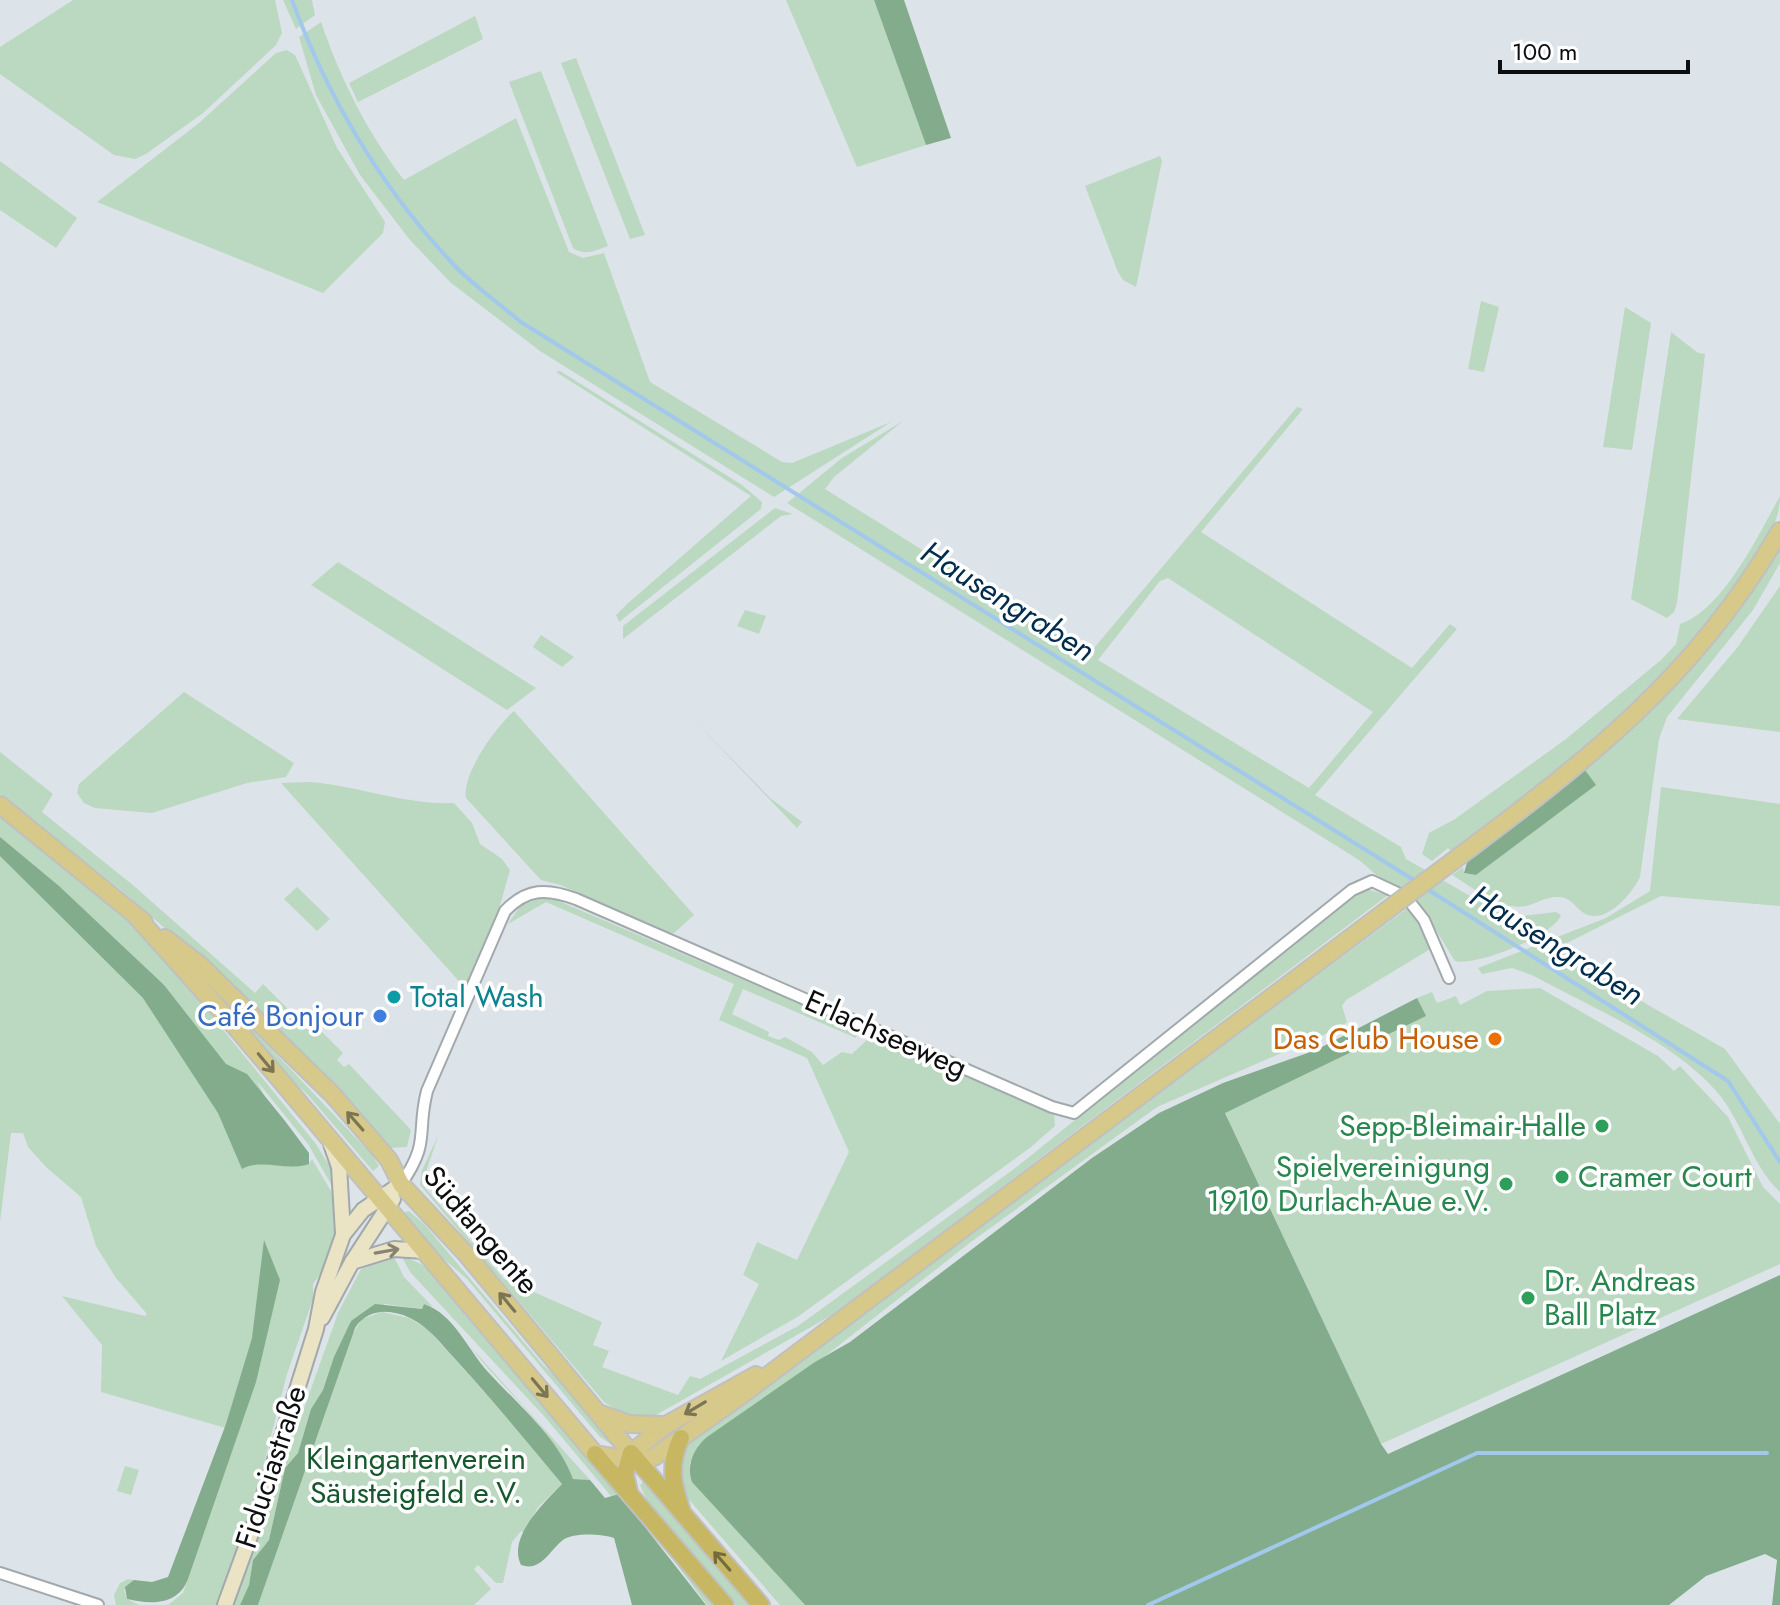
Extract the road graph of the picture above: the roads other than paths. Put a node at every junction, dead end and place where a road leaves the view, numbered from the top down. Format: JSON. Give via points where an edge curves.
{"nodes":[{"id":1,"x":1780,"y":531,"type":"edge"},
{"id":2,"x":0,"y":805,"type":"edge"},
{"id":3,"x":135,"y":915,"type":"junction"},
{"id":4,"x":1449,"y":978,"type":"dead end"},
{"id":5,"x":329,"y":1139,"type":"junction"},
{"id":6,"x":401,"y":1184,"type":"junction"},
{"id":7,"x":384,"y":1202,"type":"junction"},
{"id":8,"x":343,"y":1235,"type":"junction"},
{"id":9,"x":424,"y":1251,"type":"junction"},
{"id":10,"x":352,"y":1262,"type":"junction"},
{"id":11,"x":316,"y":1329,"type":"junction"},
{"id":12,"x":776,"y":1366,"type":"junction"},
{"id":13,"x":600,"y":1413,"type":"junction"},
{"id":14,"x":666,"y":1425,"type":"junction"},
{"id":15,"x":681,"y":1438,"type":"junction"},
{"id":16,"x":595,"y":1454,"type":"junction"},
{"id":17,"x":632,"y":1458,"type":"junction"},
{"id":18,"x":629,"y":1492,"type":"junction"},
{"id":19,"x":684,"y":1517,"type":"junction"},
{"id":20,"x":0,"y":1573,"type":"edge"},
{"id":21,"x":98,"y":1605,"type":"edge"},
{"id":22,"x":225,"y":1605,"type":"edge"},
{"id":23,"x":725,"y":1605,"type":"edge"},
{"id":24,"x":761,"y":1605,"type":"edge"}],
"edges":[{"from":1,"to":12,"type":"main road","bridge":true,"via":[[1730,609],[1646,707],[1600,748]]},
{"from":2,"to":3,"type":"main road","name":"Südtangente"},
{"from":3,"to":5,"type":"main road","name":"Südtangente","one_way":true},
{"from":6,"to":3,"type":"main road","name":"Südtangente","one_way":true,"via":[[389,1160],[285,1046],[200,965]]},
{"from":4,"to":6,"type":"street","name":"Erlachseeweg","via":[[1424,920],[1406,897],[1372,881],[1352,890],[1074,1113],[576,899],[550,890],[528,892],[505,911],[427,1091],[423,1143]]},
{"from":5,"to":7,"type":"main road","name":"Südtangente"},
{"from":5,"to":8,"type":"main road","via":[[340,1176]]},
{"from":6,"to":7,"type":"main road","name":"Fiduciastraße"},
{"from":13,"to":6,"type":"main road","name":"Südtangente","one_way":true},
{"from":7,"to":8,"type":"main road","name":"Fiduciastraße","via":[[357,1216]]},
{"from":7,"to":9,"type":"main road","name":"Südtangente"},
{"from":7,"to":10,"type":"main road","name":"Fiduciastraße"},
{"from":8,"to":11,"type":"main road","name":"Fiduciastraße"},
{"from":10,"to":9,"type":"main road","one_way":true,"via":[[394,1249]]},
{"from":9,"to":16,"type":"main road","name":"Südtangente","one_way":true},
{"from":10,"to":11,"type":"main road","name":"Fiduciastraße"},
{"from":11,"to":22,"type":"main road","name":"Fiduciastraße"},
{"from":12,"to":14,"type":"main road","one_way":true},
{"from":12,"to":15,"type":"main road"},
{"from":13,"to":14,"type":"main road","via":[[629,1424]]},
{"from":13,"to":17,"type":"main road","name":"Südtangente"},
{"from":14,"to":17,"type":"main road","via":[[638,1443]]},
{"from":15,"to":17,"type":"main road","via":[[654,1457]]},
{"from":15,"to":19,"type":"highway","via":[[672,1475]]},
{"from":16,"to":17,"type":"main road"},
{"from":16,"to":18,"type":"highway","name":"Südtangente"},
{"from":17,"to":18,"type":"highway","via":[[625,1474]]},
{"from":17,"to":19,"type":"highway","name":"Südtangente"},
{"from":18,"to":23,"type":"highway","name":"Südtangente"},
{"from":24,"to":19,"type":"highway","name":"Südtangente","one_way":true},
{"from":20,"to":21,"type":"street"}]}
